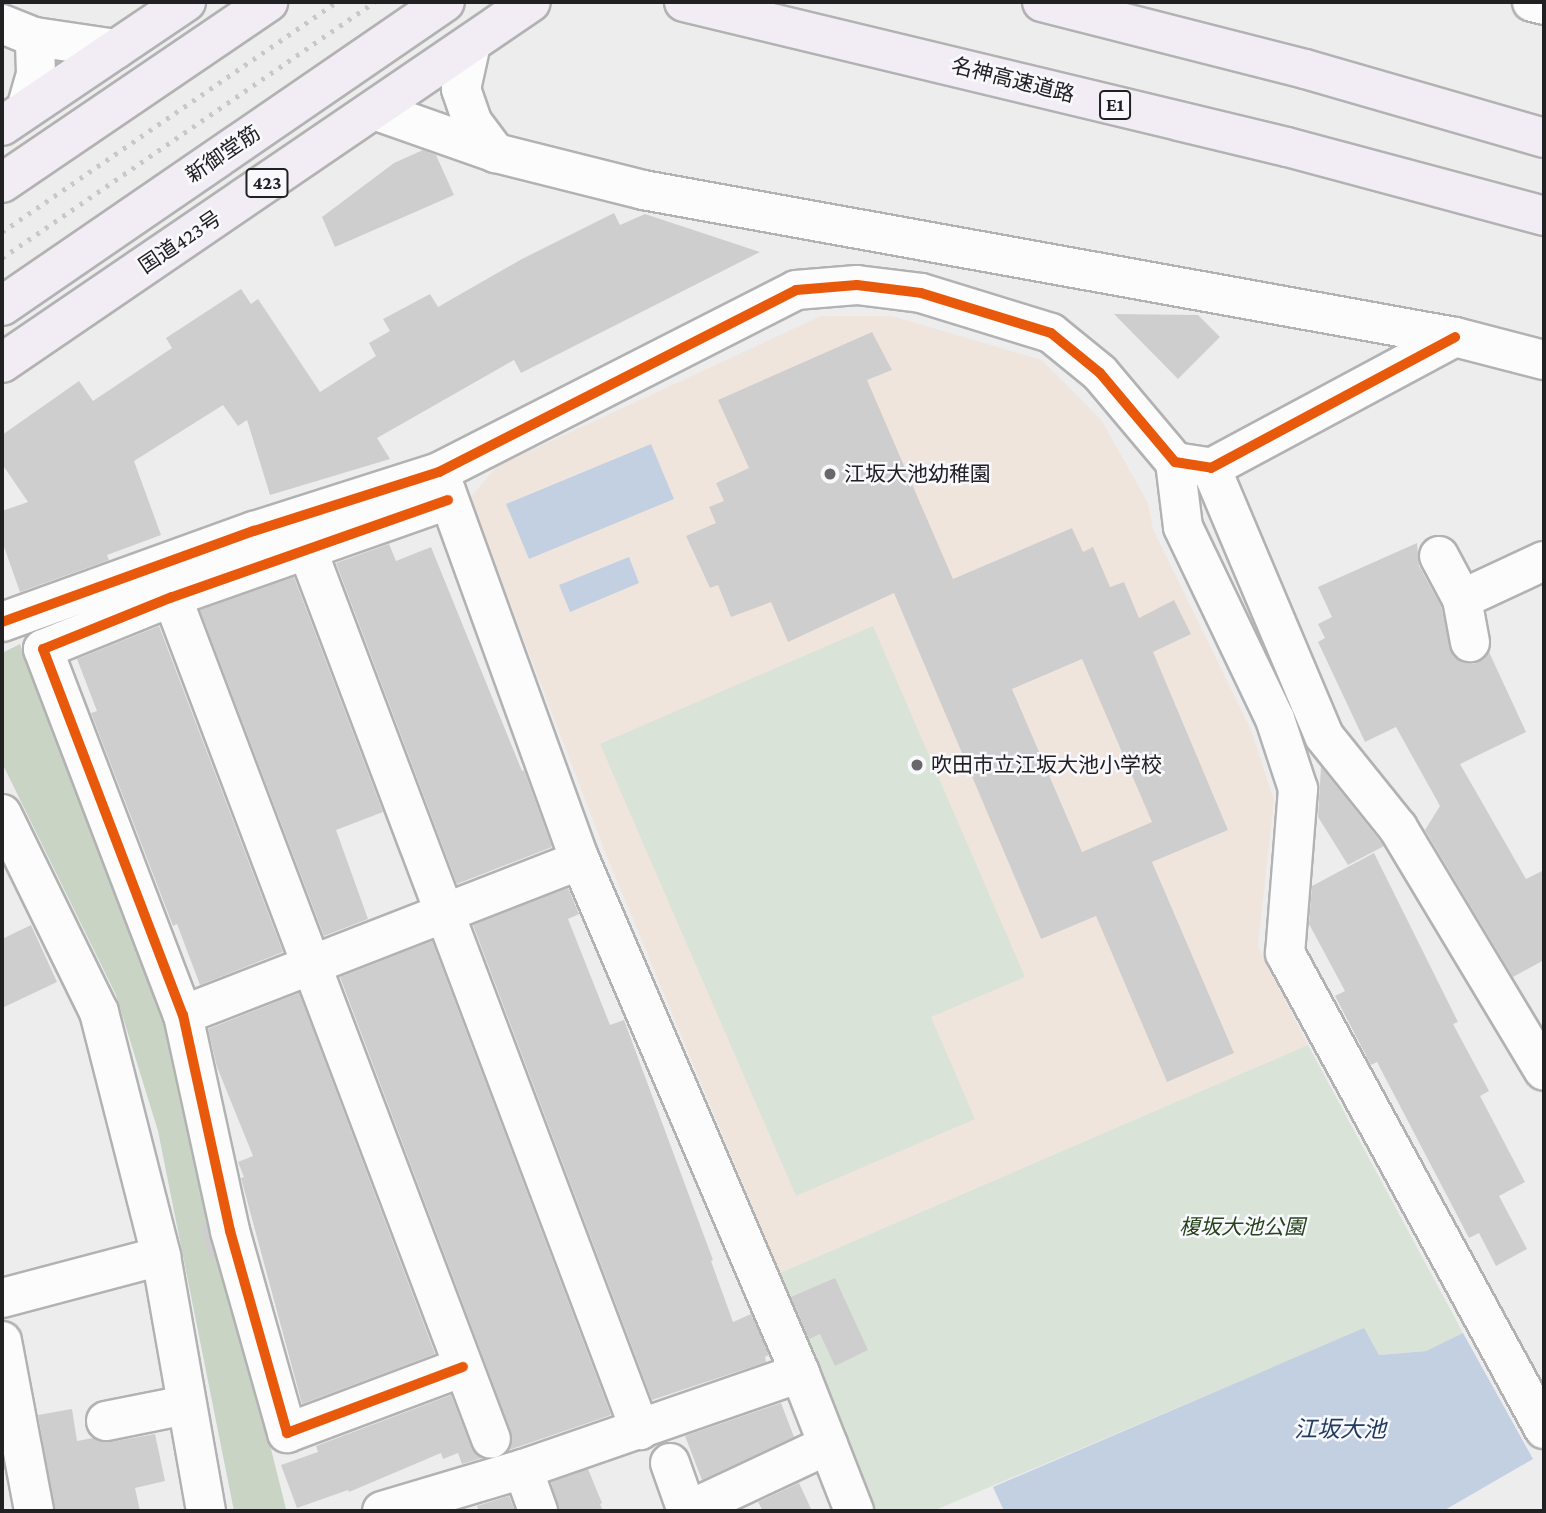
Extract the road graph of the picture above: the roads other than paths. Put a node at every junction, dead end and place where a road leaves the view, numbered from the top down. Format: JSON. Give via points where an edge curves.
{"nodes":[{"id":1,"x":186,"y":2,"type":"edge"},
{"id":2,"x":268,"y":2,"type":"edge"},
{"id":3,"x":444,"y":2,"type":"edge"},
{"id":4,"x":531,"y":2,"type":"edge"},
{"id":5,"x":684,"y":2,"type":"edge"},
{"id":6,"x":1042,"y":2,"type":"edge"},
{"id":7,"x":1532,"y":2,"type":"edge"},
{"id":8,"x":1544,"y":5,"type":"edge"},
{"id":9,"x":18,"y":31,"type":"edge"},
{"id":10,"x":471,"y":44,"type":"junction"},
{"id":11,"x":116,"y":49,"type":"junction"},
{"id":12,"x":374,"y":110,"type":"junction"},
{"id":13,"x":14,"y":117,"type":"edge"},
{"id":14,"x":1544,"y":138,"type":"edge"},
{"id":15,"x":496,"y":153,"type":"junction"},
{"id":16,"x":2,"y":183,"type":"edge"},
{"id":17,"x":1544,"y":216,"type":"edge"},
{"id":18,"x":2,"y":306,"type":"edge"},
{"id":19,"x":1455,"y":337,"type":"junction"},
{"id":20,"x":1544,"y":360,"type":"edge"},
{"id":21,"x":2,"y":363,"type":"edge"},
{"id":22,"x":1193,"y":465,"type":"junction"},
{"id":23,"x":444,"y":486,"type":"junction"},
{"id":24,"x":307,"y":549,"type":"junction"},
{"id":25,"x":1439,"y":555,"type":"dead end"},
{"id":26,"x":1544,"y":561,"type":"edge"},
{"id":27,"x":172,"y":597,"type":"junction"},
{"id":28,"x":1462,"y":599,"type":"junction"},
{"id":29,"x":2,"y":622,"type":"edge"},
{"id":30,"x":1470,"y":642,"type":"dead end"},
{"id":31,"x":2,"y":814,"type":"edge"},
{"id":32,"x":580,"y":860,"type":"junction"},
{"id":33,"x":445,"y":913,"type":"junction"},
{"id":34,"x":311,"y":965,"type":"junction"},
{"id":35,"x":183,"y":1015,"type":"junction"},
{"id":36,"x":1544,"y":1071,"type":"edge"},
{"id":37,"x":161,"y":1256,"type":"junction"},
{"id":38,"x":2,"y":1298,"type":"edge"},
{"id":39,"x":2,"y":1341,"type":"edge"},
{"id":40,"x":463,"y":1367,"type":"junction"},
{"id":41,"x":800,"y":1373,"type":"junction"},
{"id":42,"x":186,"y":1405,"type":"junction"},
{"id":43,"x":106,"y":1421,"type":"dead end"},
{"id":44,"x":1544,"y":1429,"type":"edge"},
{"id":45,"x":640,"y":1430,"type":"junction"},
{"id":46,"x":491,"y":1439,"type":"dead end"},
{"id":47,"x":828,"y":1445,"type":"junction"},
{"id":48,"x":670,"y":1463,"type":"dead end"},
{"id":49,"x":523,"y":1469,"type":"junction"},
{"id":50,"x":34,"y":1511,"type":"edge"},
{"id":51,"x":206,"y":1511,"type":"edge"},
{"id":52,"x":382,"y":1511,"type":"edge"},
{"id":53,"x":538,"y":1511,"type":"edge"},
{"id":54,"x":854,"y":1511,"type":"edge"}],
"edges":[{"from":1,"to":11,"type":"highway"},
{"from":2,"to":16,"type":"highway"},
{"from":3,"to":18,"type":"highway","name":"新御堂筋","number":"423"},
{"from":4,"to":10,"type":"highway","name":"国道423号","number":"423"},
{"from":5,"to":17,"type":"highway","name":"名神高速道路","number":"E1","via":[[1287,147]]},
{"from":6,"to":14,"type":"highway","via":[[1305,69]]},
{"from":7,"to":8,"type":"street"},
{"from":9,"to":11,"type":"street"},
{"from":9,"to":13,"type":"street","via":[[36,73]]},
{"from":10,"to":12,"type":"highway","name":"国道423号","number":"423"},
{"from":10,"to":15,"type":"street","via":[[461,89],[473,123]]},
{"from":11,"to":13,"type":"highway"},
{"from":12,"to":15,"type":"street"},
{"from":12,"to":21,"type":"highway","name":"国道423号","number":"423"},
{"from":15,"to":19,"type":"street","via":[[643,190]]},
{"from":19,"to":20,"type":"street"},
{"from":19,"to":22,"type":"street"},
{"from":22,"to":23,"type":"street","via":[[1100,373],[1051,333],[921,293],[857,285],[796,290]]},
{"from":22,"to":36,"type":"street","via":[[1324,736],[1398,828]]},
{"from":22,"to":44,"type":"street","via":[[1183,527],[1275,719],[1298,789],[1285,953]]},
{"from":23,"to":24,"type":"street"},
{"from":23,"to":29,"type":"street","via":[[254,531]]},
{"from":23,"to":32,"type":"street"},
{"from":24,"to":27,"type":"street"},
{"from":24,"to":33,"type":"street"},
{"from":25,"to":28,"type":"street"},
{"from":26,"to":28,"type":"street"},
{"from":27,"to":34,"type":"street"},
{"from":27,"to":35,"type":"street","via":[[43,649]]},
{"from":28,"to":30,"type":"street"},
{"from":31,"to":37,"type":"street","via":[[99,1012]]},
{"from":32,"to":33,"type":"street"},
{"from":32,"to":41,"type":"street"},
{"from":33,"to":34,"type":"street"},
{"from":33,"to":45,"type":"street"},
{"from":34,"to":35,"type":"street"},
{"from":34,"to":40,"type":"street"},
{"from":35,"to":40,"type":"street","via":[[230,1231],[287,1433]]},
{"from":37,"to":38,"type":"street"},
{"from":37,"to":42,"type":"street"},
{"from":39,"to":50,"type":"street"},
{"from":40,"to":46,"type":"street"},
{"from":41,"to":45,"type":"street"},
{"from":41,"to":47,"type":"street"},
{"from":42,"to":43,"type":"street"},
{"from":42,"to":51,"type":"street"},
{"from":45,"to":49,"type":"street"},
{"from":47,"to":48,"type":"street","via":[[687,1511]]},
{"from":47,"to":54,"type":"street"},
{"from":49,"to":52,"type":"street"},
{"from":49,"to":53,"type":"street"}]}
